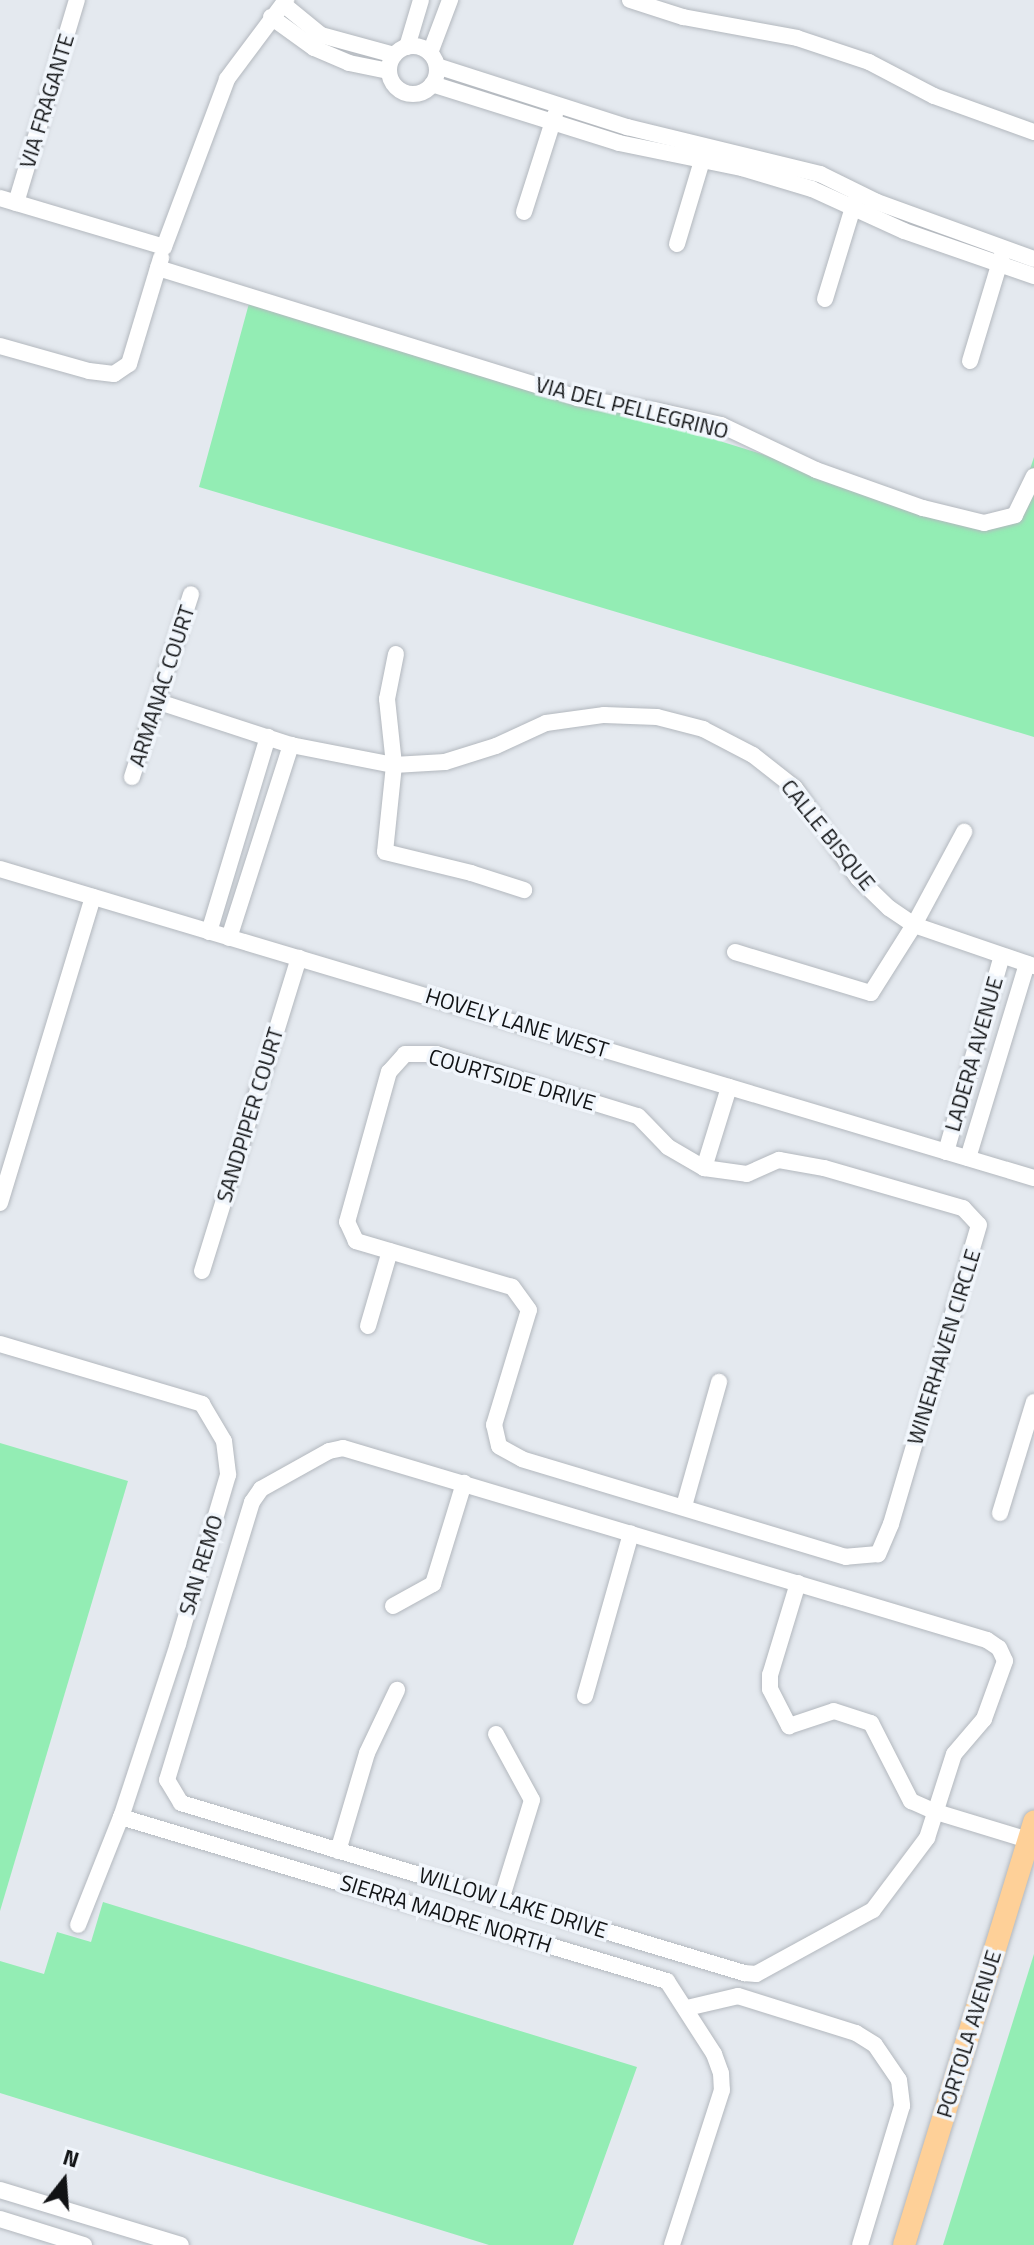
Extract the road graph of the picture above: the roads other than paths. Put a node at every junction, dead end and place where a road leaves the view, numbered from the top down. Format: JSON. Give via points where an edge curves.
{"nodes":[{"id":1,"x":77,"y":0,"type":"edge"},
{"id":2,"x":421,"y":0,"type":"edge"},
{"id":3,"x":450,"y":0,"type":"edge"},
{"id":4,"x":630,"y":0,"type":"edge"},
{"id":5,"x":284,"y":2,"type":"edge"},
{"id":6,"x":271,"y":17,"type":"junction"},
{"id":7,"x":397,"y":58,"type":"junction"},
{"id":8,"x":433,"y":59,"type":"junction"},
{"id":9,"x":432,"y":84,"type":"junction"},
{"id":10,"x":557,"y":105,"type":"junction"},
{"id":11,"x":553,"y":122,"type":"junction"},
{"id":12,"x":1034,"y":132,"type":"edge"},
{"id":13,"x":704,"y":153,"type":"junction"},
{"id":14,"x":8,"y":200,"type":"edge"},
{"id":15,"x":855,"y":200,"type":"junction"},
{"id":16,"x":524,"y":212,"type":"dead end"},
{"id":17,"x":677,"y":244,"type":"dead end"},
{"id":18,"x":164,"y":247,"type":"junction"},
{"id":19,"x":1001,"y":257,"type":"junction"},
{"id":20,"x":1034,"y":259,"type":"edge"},
{"id":21,"x":158,"y":268,"type":"junction"},
{"id":22,"x":1034,"y":276,"type":"edge"},
{"id":23,"x":825,"y":299,"type":"dead end"},
{"id":24,"x":0,"y":346,"type":"edge"},
{"id":25,"x":970,"y":361,"type":"dead end"},
{"id":26,"x":1034,"y":476,"type":"edge"},
{"id":27,"x":191,"y":594,"type":"dead end"},
{"id":28,"x":396,"y":654,"type":"dead end"},
{"id":29,"x":156,"y":701,"type":"junction"},
{"id":30,"x":268,"y":737,"type":"junction"},
{"id":31,"x":291,"y":745,"type":"junction"},
{"id":32,"x":394,"y":765,"type":"junction"},
{"id":33,"x":132,"y":777,"type":"dead end"},
{"id":34,"x":247,"y":804,"type":"junction"},
{"id":35,"x":270,"y":810,"type":"junction"},
{"id":36,"x":964,"y":832,"type":"dead end"},
{"id":37,"x":0,"y":869,"type":"edge"},
{"id":38,"x":524,"y":890,"type":"dead end"},
{"id":39,"x":93,"y":897,"type":"junction"},
{"id":40,"x":914,"y":925,"type":"junction"},
{"id":41,"x":209,"y":932,"type":"junction"},
{"id":42,"x":229,"y":938,"type":"junction"},
{"id":43,"x":735,"y":952,"type":"dead end"},
{"id":44,"x":1002,"y":956,"type":"junction"},
{"id":45,"x":299,"y":958,"type":"junction"},
{"id":46,"x":1031,"y":965,"type":"edge"},
{"id":47,"x":982,"y":1023,"type":"junction"},
{"id":48,"x":1008,"y":1029,"type":"junction"},
{"id":49,"x":729,"y":1087,"type":"junction"},
{"id":50,"x":946,"y":1152,"type":"junction"},
{"id":51,"x":968,"y":1158,"type":"junction"},
{"id":52,"x":704,"y":1168,"type":"junction"},
{"id":53,"x":1034,"y":1178,"type":"edge"},
{"id":54,"x":0,"y":1203,"type":"edge"},
{"id":55,"x":390,"y":1251,"type":"junction"},
{"id":56,"x":202,"y":1271,"type":"dead end"},
{"id":57,"x":368,"y":1326,"type":"dead end"},
{"id":58,"x":0,"y":1344,"type":"edge"},
{"id":59,"x":719,"y":1382,"type":"dead end"},
{"id":60,"x":1034,"y":1402,"type":"edge"},
{"id":61,"x":464,"y":1483,"type":"junction"},
{"id":62,"x":684,"y":1506,"type":"junction"},
{"id":63,"x":1000,"y":1513,"type":"dead end"},
{"id":64,"x":631,"y":1533,"type":"junction"},
{"id":65,"x":798,"y":1583,"type":"junction"},
{"id":66,"x":393,"y":1606,"type":"dead end"},
{"id":67,"x":397,"y":1690,"type":"dead end"},
{"id":68,"x":585,"y":1696,"type":"dead end"},
{"id":69,"x":496,"y":1734,"type":"dead end"},
{"id":70,"x":936,"y":1812,"type":"junction"},
{"id":71,"x":121,"y":1817,"type":"junction"},
{"id":72,"x":1031,"y":1831,"type":"edge"},
{"id":73,"x":338,"y":1851,"type":"junction"},
{"id":74,"x":501,"y":1900,"type":"junction"},
{"id":75,"x":78,"y":1925,"type":"dead end"},
{"id":76,"x":687,"y":2008,"type":"junction"},
{"id":77,"x":0,"y":2190,"type":"edge"},
{"id":78,"x":0,"y":2219,"type":"edge"},
{"id":79,"x":84,"y":2245,"type":"edge"},
{"id":80,"x":181,"y":2245,"type":"edge"},
{"id":81,"x":672,"y":2245,"type":"edge"},
{"id":82,"x":860,"y":2245,"type":"edge"},
{"id":83,"x":904,"y":2245,"type":"edge"}],
"edges":[{"from":1,"to":14,"type":"street","name":"VIA FRAGANTE"},
{"from":2,"to":7,"type":"street"},
{"from":3,"to":8,"type":"street"},
{"from":4,"to":12,"type":"street","via":[[683,17],[797,38],[869,62],[934,96]]},
{"from":5,"to":6,"type":"street"},
{"from":5,"to":7,"type":"street","via":[[321,35]]},
{"from":6,"to":7,"type":"street","via":[[314,48],[349,63]]},
{"from":6,"to":18,"type":"street","via":[[227,79]]},
{"from":7,"to":8,"type":"street","via":[[416,46]]},
{"from":7,"to":9,"type":"street","via":[[395,86],[409,94]]},
{"from":8,"to":9,"type":"street"},
{"from":8,"to":10,"type":"street"},
{"from":9,"to":11,"type":"street"},
{"from":10,"to":11,"type":"street"},
{"from":10,"to":13,"type":"street"},
{"from":11,"to":13,"type":"street","via":[[619,143]]},
{"from":11,"to":16,"type":"street"},
{"from":13,"to":15,"type":"street"},
{"from":13,"to":17,"type":"street"},
{"from":14,"to":18,"type":"street"},
{"from":15,"to":19,"type":"street","via":[[904,231]]},
{"from":15,"to":23,"type":"street"},
{"from":18,"to":21,"type":"street"},
{"from":19,"to":20,"type":"street"},
{"from":19,"to":22,"type":"street"},
{"from":19,"to":25,"type":"street"},
{"from":21,"to":24,"type":"street","via":[[129,364],[114,374]]},
{"from":21,"to":26,"type":"street","name":"VIA DEL PELLEGRINO","via":[[577,398],[721,425],[816,470],[923,508],[984,523],[1015,515]]},
{"from":27,"to":29,"type":"street","name":"ARMANAC COURT"},
{"from":28,"to":32,"type":"street","via":[[387,699]]},
{"from":29,"to":30,"type":"street","name":"CALLE BISQUE"},
{"from":29,"to":33,"type":"street","name":"ARMANAC COURT"},
{"from":30,"to":31,"type":"street","name":"CALLE BISQUE"},
{"from":30,"to":34,"type":"street"},
{"from":31,"to":32,"type":"street","name":"CALLE BISQUE"},
{"from":31,"to":35,"type":"street"},
{"from":32,"to":38,"type":"street","via":[[385,852]]},
{"from":32,"to":40,"type":"street","name":"CALLE BISQUE","via":[[445,762],[546,723],[604,715],[657,717],[703,729],[753,755],[795,788],[858,878]]},
{"from":34,"to":35,"type":"street"},
{"from":34,"to":41,"type":"street"},
{"from":35,"to":42,"type":"street"},
{"from":36,"to":40,"type":"street"},
{"from":37,"to":39,"type":"street","name":"HOVELY LANE WEST"},
{"from":39,"to":41,"type":"street","name":"HOVELY LANE WEST"},
{"from":39,"to":54,"type":"street"},
{"from":40,"to":43,"type":"street","via":[[871,993]]},
{"from":40,"to":44,"type":"street","name":"CALLE BISQUE"},
{"from":41,"to":42,"type":"street","name":"HOVELY LANE WEST"},
{"from":42,"to":45,"type":"street","name":"HOVELY LANE WEST"},
{"from":44,"to":46,"type":"street","name":"CALLE BISQUE"},
{"from":44,"to":47,"type":"street","name":"LADERA AVENUE"},
{"from":45,"to":49,"type":"street","name":"HOVELY LANE WEST"},
{"from":45,"to":56,"type":"street","name":"SANDPIPER COURT"},
{"from":46,"to":48,"type":"street","name":"LADERA AVENUE"},
{"from":47,"to":48,"type":"street"},
{"from":47,"to":50,"type":"street","name":"LADERA AVENUE"},
{"from":48,"to":51,"type":"street","name":"LADERA AVENUE"},
{"from":49,"to":50,"type":"street","name":"HOVELY LANE WEST"},
{"from":49,"to":52,"type":"street"},
{"from":50,"to":51,"type":"street","name":"HOVELY LANE WEST"},
{"from":51,"to":53,"type":"street","name":"HOVELY LANE WEST"},
{"from":52,"to":55,"type":"street","name":"COURTSIDE DRIVE","via":[[668,1147],[638,1116],[436,1054],[405,1054],[389,1072],[347,1222],[356,1241]]},
{"from":52,"to":62,"type":"street","name":"WINERHAVEN CIRCLE","via":[[747,1174],[779,1160],[824,1168],[963,1208],[979,1225],[896,1510],[878,1554],[846,1557]]},
{"from":55,"to":57,"type":"street"},
{"from":55,"to":62,"type":"street","name":"COURTSIDE DRIVE","via":[[512,1287],[529,1310],[494,1425],[499,1446],[522,1459]]},
{"from":58,"to":71,"type":"street","name":"SAN REMO","via":[[202,1404],[224,1441],[228,1475]]},
{"from":59,"to":62,"type":"street"},
{"from":60,"to":63,"type":"street"},
{"from":61,"to":64,"type":"street","name":"WILLOW LAKE DRIVE"},
{"from":61,"to":66,"type":"street","via":[[433,1584]]},
{"from":61,"to":73,"type":"street","name":"WILLOW LAKE DRIVE","via":[[343,1448],[261,1489],[252,1502],[167,1780],[181,1803]]},
{"from":64,"to":65,"type":"street","name":"WILLOW LAKE DRIVE"},
{"from":64,"to":68,"type":"street"},
{"from":65,"to":70,"type":"street","via":[[770,1675],[770,1689],[789,1726],[834,1711],[871,1723],[911,1801]]},
{"from":65,"to":70,"type":"street","name":"WILLOW LAKE DRIVE","via":[[999,1648],[1005,1661],[999,1682],[984,1719],[954,1754]]},
{"from":67,"to":73,"type":"street","via":[[367,1753]]},
{"from":69,"to":74,"type":"street","via":[[532,1800]]},
{"from":70,"to":72,"type":"street"},
{"from":70,"to":74,"type":"street","name":"WILLOW LAKE DRIVE","via":[[927,1838],[873,1910],[756,1974]]},
{"from":71,"to":75,"type":"street","name":"SAN REMO"},
{"from":71,"to":76,"type":"street","name":"SIERRA MADRE NORTH","via":[[667,1981]]},
{"from":72,"to":83,"type":"main road","name":"PORTOLA AVENUE"},
{"from":73,"to":74,"type":"street","name":"WILLOW LAKE DRIVE"},
{"from":76,"to":81,"type":"street","name":"SIERRA MADRE NORTH","via":[[721,2073],[722,2090]]},
{"from":76,"to":82,"type":"street","via":[[738,1996],[856,2033],[875,2045],[899,2080],[902,2106]]},
{"from":77,"to":80,"type":"street"},
{"from":78,"to":79,"type":"street"}]}
